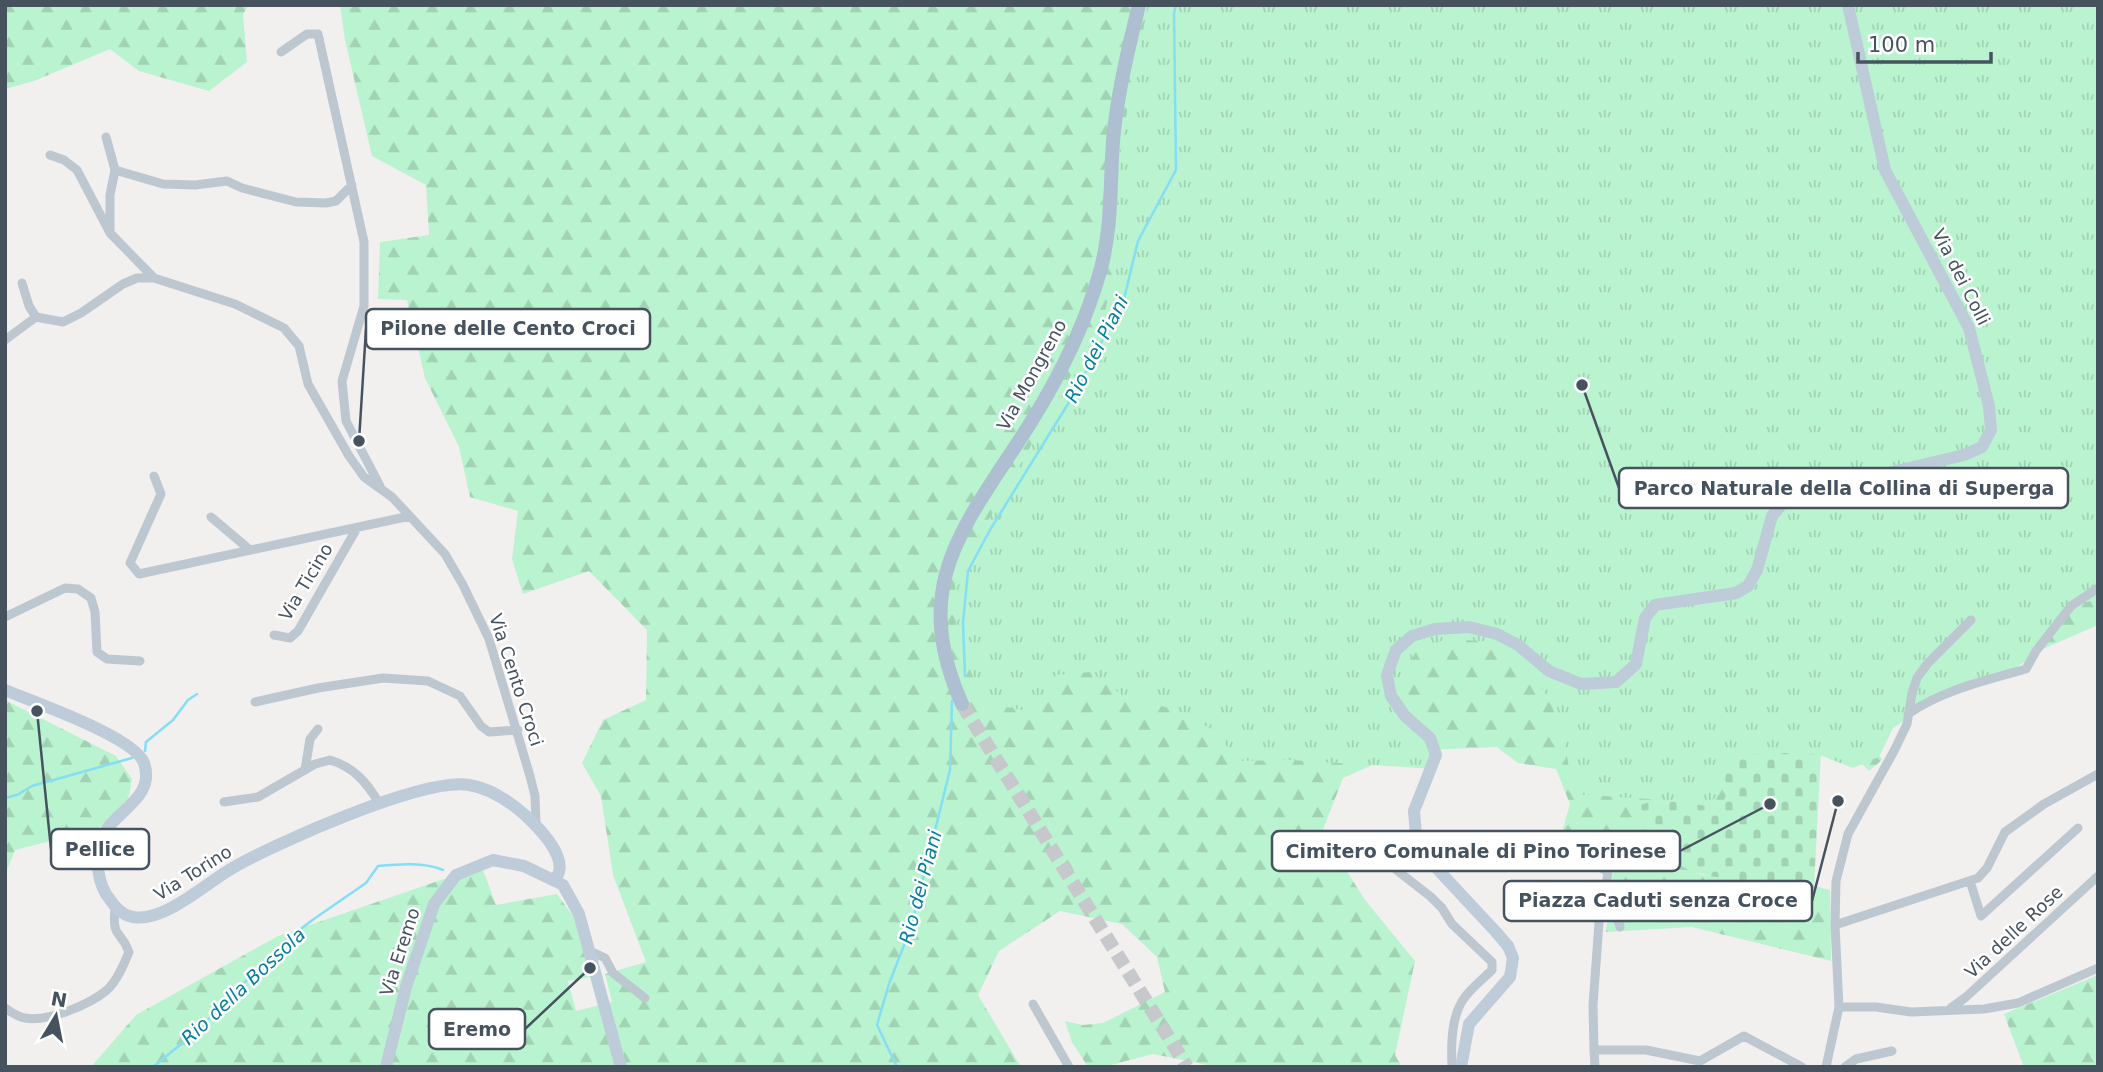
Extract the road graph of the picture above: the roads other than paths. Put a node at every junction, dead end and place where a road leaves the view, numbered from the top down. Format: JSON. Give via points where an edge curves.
{"nodes":[{"id":1,"x":1139,"y":5,"type":"edge"},
{"id":2,"x":1847,"y":5,"type":"edge"},
{"id":3,"x":281,"y":52,"type":"dead end"},
{"id":4,"x":106,"y":137,"type":"dead end"},
{"id":5,"x":50,"y":155,"type":"dead end"},
{"id":6,"x":115,"y":170,"type":"junction"},
{"id":7,"x":352,"y":186,"type":"junction"},
{"id":8,"x":110,"y":233,"type":"junction"},
{"id":9,"x":154,"y":278,"type":"junction"},
{"id":10,"x":22,"y":283,"type":"dead end"},
{"id":11,"x":36,"y":317,"type":"junction"},
{"id":12,"x":5,"y":340,"type":"edge"},
{"id":13,"x":154,"y":477,"type":"dead end"},
{"id":14,"x":381,"y":487,"type":"junction"},
{"id":15,"x":410,"y":516,"type":"junction"},
{"id":16,"x":211,"y":517,"type":"dead end"},
{"id":17,"x":357,"y":528,"type":"junction"},
{"id":18,"x":250,"y":550,"type":"junction"},
{"id":19,"x":2098,"y":588,"type":"edge"},
{"id":20,"x":5,"y":617,"type":"edge"},
{"id":21,"x":1971,"y":620,"type":"dead end"},
{"id":22,"x":274,"y":635,"type":"dead end"},
{"id":23,"x":140,"y":661,"type":"dead end"},
{"id":24,"x":5,"y":690,"type":"edge"},
{"id":25,"x":255,"y":702,"type":"dead end"},
{"id":26,"x":962,"y":704,"type":"tunnel mouth"},
{"id":27,"x":1908,"y":714,"type":"junction"},
{"id":28,"x":318,"y":729,"type":"dead end"},
{"id":29,"x":518,"y":730,"type":"junction"},
{"id":30,"x":305,"y":771,"type":"junction"},
{"id":31,"x":2098,"y":774,"type":"edge"},
{"id":32,"x":224,"y":802,"type":"dead end"},
{"id":33,"x":379,"y":803,"type":"junction"},
{"id":34,"x":536,"y":824,"type":"junction"},
{"id":35,"x":2078,"y":828,"type":"dead end"},
{"id":36,"x":1555,"y":842,"type":"dead end"},
{"id":37,"x":1385,"y":861,"type":"dead end"},
{"id":38,"x":2098,"y":876,"type":"edge"},
{"id":39,"x":559,"y":879,"type":"junction"},
{"id":40,"x":1969,"y":881,"type":"junction"},
{"id":41,"x":1605,"y":903,"type":"junction"},
{"id":42,"x":115,"y":908,"type":"junction"},
{"id":43,"x":1835,"y":925,"type":"junction"},
{"id":44,"x":1620,"y":927,"type":"dead end"},
{"id":45,"x":590,"y":951,"type":"junction"},
{"id":46,"x":2098,"y":968,"type":"edge"},
{"id":47,"x":645,"y":998,"type":"dead end"},
{"id":48,"x":1033,"y":1003,"type":"dead end"},
{"id":49,"x":1839,"y":1007,"type":"junction"},
{"id":50,"x":5,"y":1008,"type":"edge"},
{"id":51,"x":1950,"y":1009,"type":"junction"},
{"id":52,"x":1594,"y":1051,"type":"junction"},
{"id":53,"x":1892,"y":1051,"type":"dead end"},
{"id":54,"x":386,"y":1067,"type":"edge"},
{"id":55,"x":621,"y":1067,"type":"edge"},
{"id":56,"x":1069,"y":1067,"type":"edge"},
{"id":57,"x":1452,"y":1067,"type":"edge"},
{"id":58,"x":1461,"y":1067,"type":"edge"},
{"id":59,"x":1595,"y":1067,"type":"edge"},
{"id":60,"x":1802,"y":1067,"type":"edge"},
{"id":61,"x":1826,"y":1067,"type":"edge"},
{"id":62,"x":1845,"y":1067,"type":"edge"}],
"edges":[{"from":1,"to":26,"type":"main road","name":"Via Mongreno","via":[[1116,113],[1108,223],[1094,290],[1069,356],[968,522],[947,567],[939,626],[947,668]]},
{"from":2,"to":58,"type":"street","name":"Via dei Colli","via":[[1885,170],[1969,328],[1991,430],[1982,447],[1964,455],[1782,504],[1772,516],[1748,586],[1736,593],[1654,605],[1645,618],[1636,664],[1616,682],[1581,684],[1549,671],[1497,634],[1469,627],[1412,636],[1396,650],[1387,675],[1391,696],[1430,738],[1436,755],[1414,811],[1416,835],[1429,860],[1508,946],[1513,958],[1510,977],[1469,1024]]},
{"from":3,"to":7,"type":"street","via":[[307,34],[318,34]]},
{"from":4,"to":6,"type":"street"},
{"from":5,"to":8,"type":"street","name":"Via Cento Croci","via":[[77,170]]},
{"from":6,"to":7,"type":"street","via":[[163,184],[227,181],[296,202],[336,201]]},
{"from":6,"to":8,"type":"street"},
{"from":7,"to":14,"type":"street","via":[[364,243],[364,306],[342,381],[346,421]]},
{"from":8,"to":9,"type":"street","name":"Via Cento Croci"},
{"from":9,"to":11,"type":"street","via":[[123,284],[63,322]]},
{"from":9,"to":14,"type":"street","name":"Via Cento Croci","via":[[235,304],[284,328],[299,346],[308,384],[349,456],[363,477]]},
{"from":10,"to":11,"type":"street"},
{"from":11,"to":12,"type":"street"},
{"from":13,"to":18,"type":"street","name":"Via Ticino","via":[[161,494],[130,564],[139,574]]},
{"from":14,"to":15,"type":"street","name":"Via Cento Croci"},
{"from":15,"to":17,"type":"street","name":"Via Ticino"},
{"from":15,"to":29,"type":"street","name":"Via Cento Croci","via":[[445,554],[476,609]]},
{"from":16,"to":18,"type":"street"},
{"from":17,"to":18,"type":"street","name":"Via Ticino"},
{"from":17,"to":22,"type":"street","name":"Via Ticino","via":[[298,631],[290,638]]},
{"from":19,"to":27,"type":"street","via":[[2071,606],[2026,669],[1971,684]]},
{"from":20,"to":23,"type":"street","via":[[65,588],[78,589],[91,598],[97,652],[107,659]]},
{"from":21,"to":27,"type":"street","via":[[1923,670]]},
{"from":24,"to":42,"type":"street","via":[[104,732],[134,748],[144,762],[143,791],[105,832],[100,847],[100,877]]},
{"from":25,"to":29,"type":"street","via":[[383,678],[428,681],[460,696],[489,732]]},
{"from":27,"to":43,"type":"street","via":[[1894,751],[1847,834],[1836,881]]},
{"from":28,"to":30,"type":"street","via":[[310,739]]},
{"from":29,"to":34,"type":"street","name":"Via Cento Croci","via":[[535,796]]},
{"from":30,"to":32,"type":"street","via":[[258,797]]},
{"from":30,"to":33,"type":"street","via":[[330,760],[339,763],[367,784]]},
{"from":31,"to":40,"type":"street","via":[[2005,832],[1983,874]]},
{"from":33,"to":34,"type":"street","name":"Via Torino","via":[[436,787],[468,784],[497,794]]},
{"from":33,"to":42,"type":"street","name":"Via Torino","via":[[261,852],[158,916],[131,917]]},
{"from":34,"to":39,"type":"street","name":"Via Torino","via":[[557,854]]},
{"from":35,"to":40,"type":"street","via":[[1981,916]]},
{"from":36,"to":41,"type":"street","via":[[1569,854],[1608,871]]},
{"from":37,"to":57,"type":"street","via":[[1442,908],[1452,924],[1492,962],[1492,970],[1458,1009]]},
{"from":38,"to":51,"type":"street","name":"Via delle Rose"},
{"from":39,"to":45,"type":"street","name":"Via Torino","via":[[579,914]]},
{"from":39,"to":54,"type":"street","name":"Via Eremo","via":[[493,860],[456,875],[434,904]]},
{"from":40,"to":43,"type":"street"},
{"from":41,"to":44,"type":"street","via":[[1615,909]]},
{"from":41,"to":52,"type":"street","via":[[1600,909],[1595,953]]},
{"from":42,"to":50,"type":"street","via":[[114,927],[129,952],[107,989],[63,1014],[30,1019]]},
{"from":43,"to":49,"type":"street"},
{"from":45,"to":47,"type":"street","via":[[605,958],[613,973]]},
{"from":45,"to":55,"type":"street","name":"Via Torino"},
{"from":46,"to":51,"type":"street","via":[[2018,1003]]},
{"from":48,"to":56,"type":"street"},
{"from":49,"to":51,"type":"street","via":[[1911,1012]]},
{"from":49,"to":61,"type":"street"},
{"from":52,"to":59,"type":"street"},
{"from":52,"to":60,"type":"street","via":[[1646,1050],[1700,1060],[1744,1036]]},
{"from":53,"to":62,"type":"street","via":[[1856,1059]]}]}
